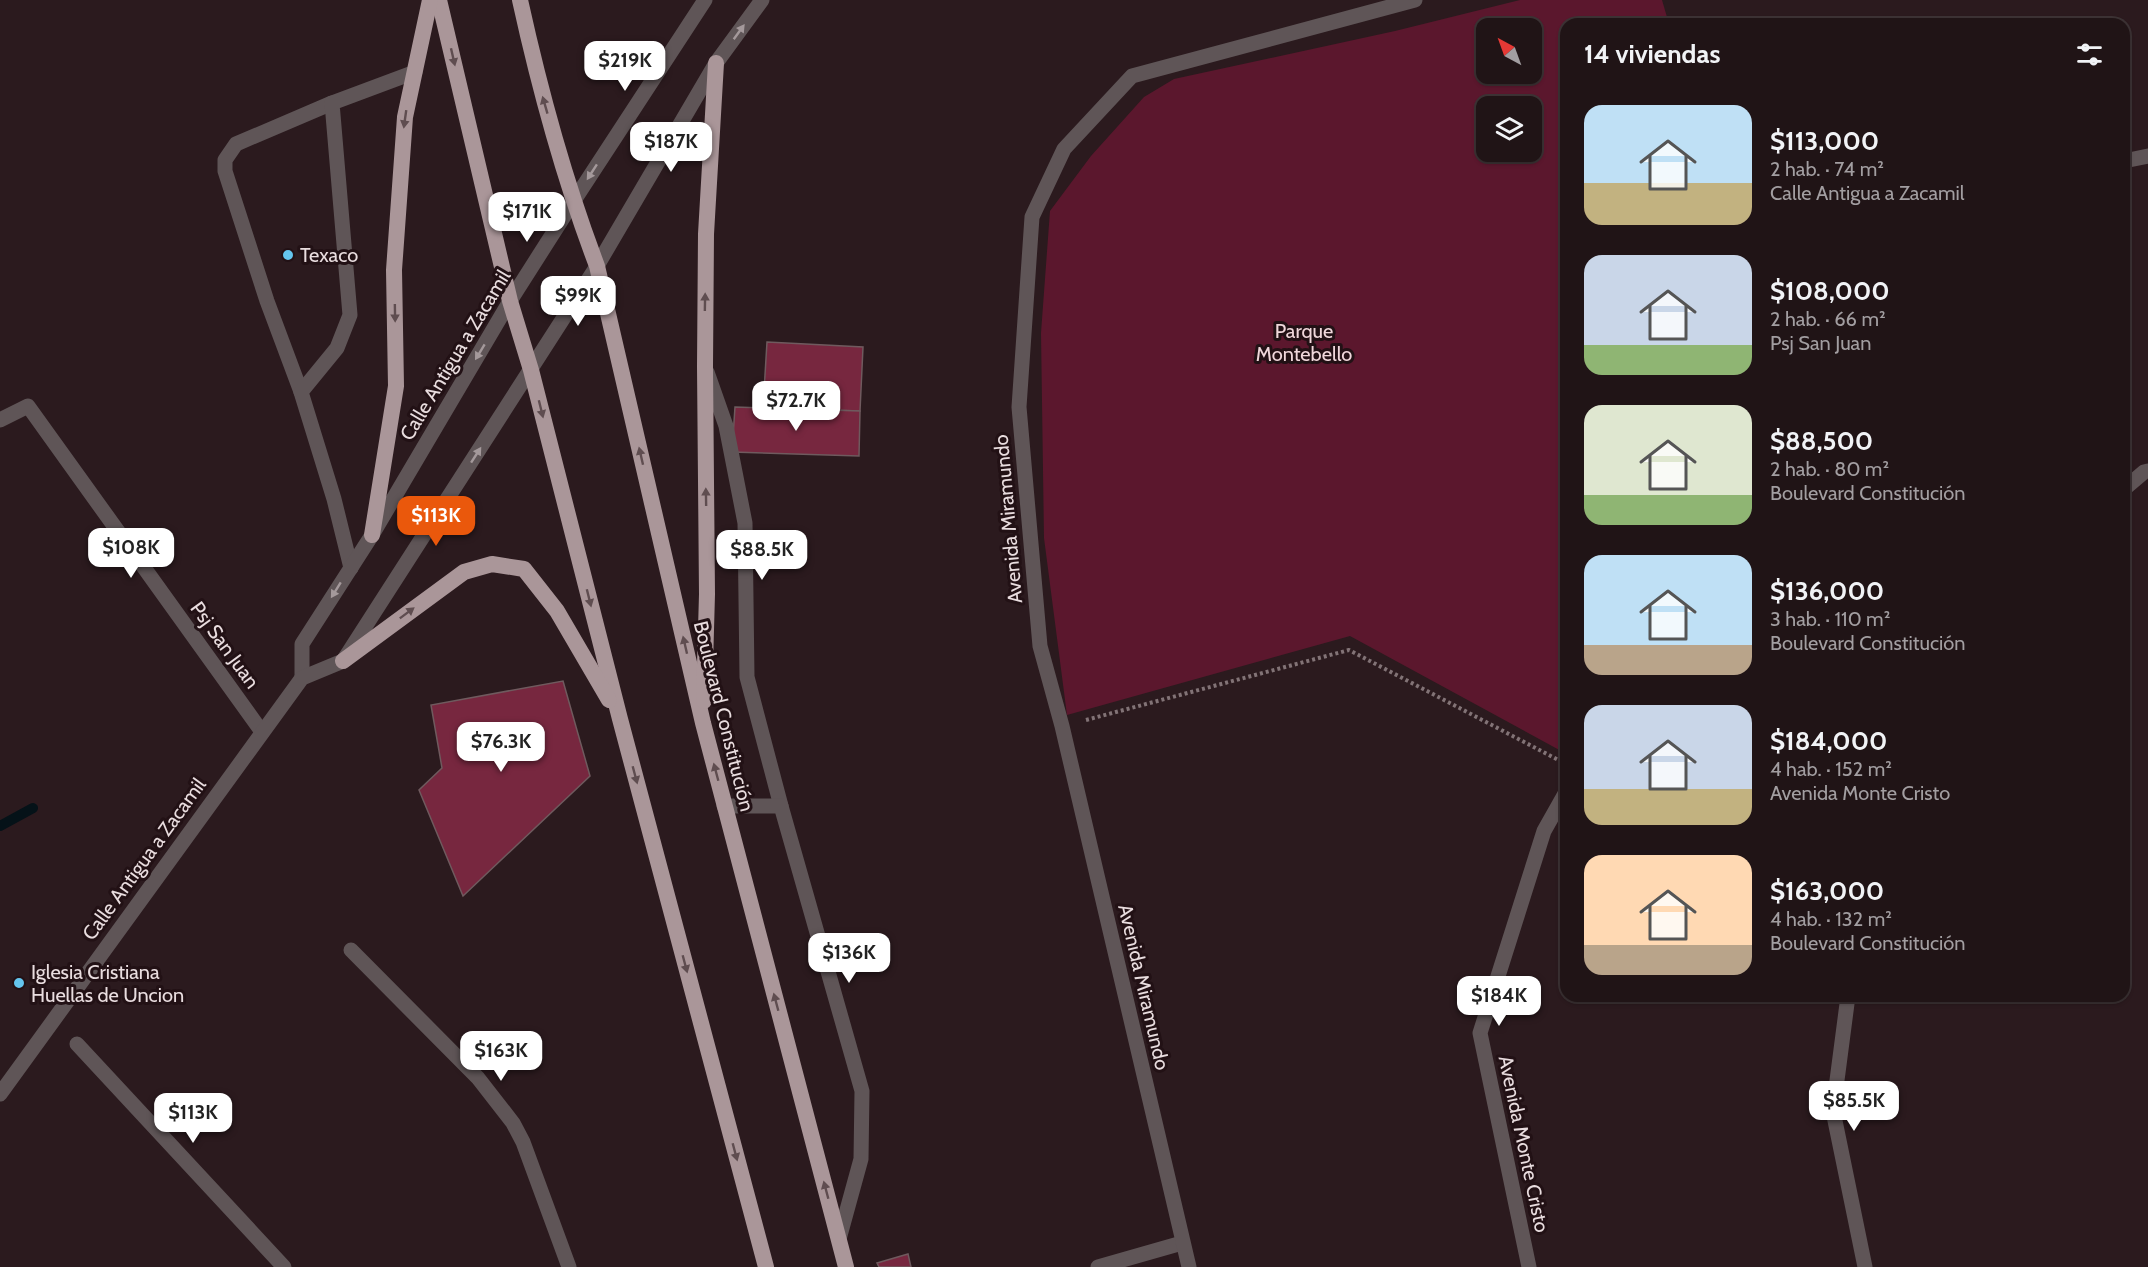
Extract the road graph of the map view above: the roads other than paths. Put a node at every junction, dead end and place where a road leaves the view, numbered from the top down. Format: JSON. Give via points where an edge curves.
{"nodes":[{"id":1,"x":430,"y":0,"type":"edge"},
{"id":2,"x":439,"y":0,"type":"edge"},
{"id":3,"x":520,"y":0,"type":"edge"},
{"id":4,"x":705,"y":0,"type":"edge"},
{"id":5,"x":762,"y":0,"type":"edge"},
{"id":6,"x":1415,"y":0,"type":"edge"},
{"id":7,"x":716,"y":63,"type":"junction"},
{"id":8,"x":415,"y":72,"type":"junction"},
{"id":9,"x":332,"y":103,"type":"junction"},
{"id":10,"x":2148,"y":156,"type":"edge"},
{"id":11,"x":2130,"y":160,"type":"edge"},
{"id":12,"x":573,"y":202,"type":"junction"},
{"id":13,"x":597,"y":266,"type":"junction"},
{"id":14,"x":510,"y":301,"type":"junction"},
{"id":15,"x":705,"y":367,"type":"junction"},
{"id":16,"x":531,"y":370,"type":"junction"},
{"id":17,"x":300,"y":392,"type":"junction"},
{"id":18,"x":0,"y":420,"type":"edge"},
{"id":19,"x":2148,"y":471,"type":"edge"},
{"id":20,"x":2130,"y":484,"type":"edge"},
{"id":21,"x":372,"y":535,"type":"junction"},
{"id":22,"x":351,"y":568,"type":"junction"},
{"id":23,"x":343,"y":661,"type":"junction"},
{"id":24,"x":302,"y":678,"type":"junction"},
{"id":25,"x":620,"y":719,"type":"junction"},
{"id":26,"x":703,"y":723,"type":"junction"},
{"id":27,"x":262,"y":732,"type":"junction"},
{"id":28,"x":1560,"y":803,"type":"edge"},
{"id":29,"x":724,"y":806,"type":"junction"},
{"id":30,"x":781,"y":806,"type":"junction"},
{"id":31,"x":351,"y":950,"type":"dead end"},
{"id":32,"x":1847,"y":1002,"type":"edge"},
{"id":33,"x":77,"y":1044,"type":"dead end"},
{"id":34,"x":0,"y":1094,"type":"edge"},
{"id":35,"x":839,"y":1239,"type":"junction"},
{"id":36,"x":1182,"y":1243,"type":"junction"},
{"id":37,"x":284,"y":1267,"type":"edge"},
{"id":38,"x":569,"y":1267,"type":"edge"},
{"id":39,"x":766,"y":1267,"type":"edge"},
{"id":40,"x":846,"y":1267,"type":"edge"},
{"id":41,"x":1098,"y":1267,"type":"edge"},
{"id":42,"x":1189,"y":1267,"type":"edge"},
{"id":43,"x":1529,"y":1267,"type":"edge"},
{"id":44,"x":1864,"y":1267,"type":"edge"}],
"edges":[{"from":1,"to":8,"type":"highway"},
{"from":2,"to":14,"type":"highway","one_way":true},
{"from":12,"to":3,"type":"highway","name":"Boulevard Constitución","one_way":true,"via":[[538,82]]},
{"from":4,"to":12,"type":"street","name":"Calle Antigua a Zacamil","one_way":true},
{"from":7,"to":5,"type":"street","one_way":true},
{"from":6,"to":36,"type":"street","name":"Avenida Miramundo","via":[[1132,76],[1064,149],[1032,217],[1019,407],[1040,646]]},
{"from":7,"to":13,"type":"street"},
{"from":15,"to":7,"type":"highway","one_way":true,"via":[[706,234]]},
{"from":8,"to":9,"type":"street"},
{"from":8,"to":21,"type":"highway","one_way":true,"via":[[405,117],[394,270],[396,386]]},
{"from":9,"to":17,"type":"street","via":[[350,315],[337,348]]},
{"from":9,"to":17,"type":"street","via":[[236,144],[225,160],[225,171],[263,290]]},
{"from":10,"to":11,"type":"street"},
{"from":12,"to":13,"type":"highway","name":"Boulevard Constitución"},
{"from":12,"to":14,"type":"street","name":"Calle Antigua a Zacamil"},
{"from":13,"to":16,"type":"street"},
{"from":26,"to":13,"type":"highway","name":"Boulevard Constitución","one_way":true},
{"from":14,"to":16,"type":"highway"},
{"from":14,"to":21,"type":"street","name":"Calle Antigua a Zacamil","one_way":true},
{"from":26,"to":15,"type":"highway","one_way":true,"via":[[707,594]]},
{"from":15,"to":30,"type":"street","via":[[726,426],[745,523],[747,677]]},
{"from":23,"to":16,"type":"street","one_way":true},
{"from":16,"to":25,"type":"highway","one_way":true},
{"from":17,"to":22,"type":"street","via":[[334,498]]},
{"from":18,"to":27,"type":"street","name":"Psj San Juan","via":[[28,406]]},
{"from":19,"to":20,"type":"street"},
{"from":21,"to":22,"type":"street","name":"Calle Antigua a Zacamil"},
{"from":22,"to":24,"type":"street","name":"Calle Antigua a Zacamil","one_way":true,"via":[[302,644]]},
{"from":23,"to":24,"type":"street"},
{"from":23,"to":25,"type":"highway","one_way":true,"via":[[464,572],[492,564],[524,569],[557,611]]},
{"from":24,"to":27,"type":"street","name":"Calle Antigua a Zacamil"},
{"from":25,"to":39,"type":"highway","one_way":true},
{"from":29,"to":26,"type":"highway","name":"Boulevard Constitución","one_way":true},
{"from":27,"to":34,"type":"street","name":"Calle Antigua a Zacamil"},
{"from":28,"to":43,"type":"street","name":"Avenida Monte Cristo","via":[[1544,831],[1480,1033]]},
{"from":29,"to":30,"type":"street"},
{"from":35,"to":29,"type":"highway","name":"Boulevard Constitución","one_way":true},
{"from":30,"to":35,"type":"street","via":[[862,1091],[861,1158]]},
{"from":31,"to":38,"type":"street","via":[[478,1078],[513,1123],[524,1142]]},
{"from":32,"to":44,"type":"street","via":[[1833,1111]]},
{"from":33,"to":37,"type":"street"},
{"from":35,"to":40,"type":"highway","name":"Boulevard Constitución"},
{"from":36,"to":41,"type":"street"},
{"from":36,"to":42,"type":"street","name":"Avenida Miramundo"}]}
